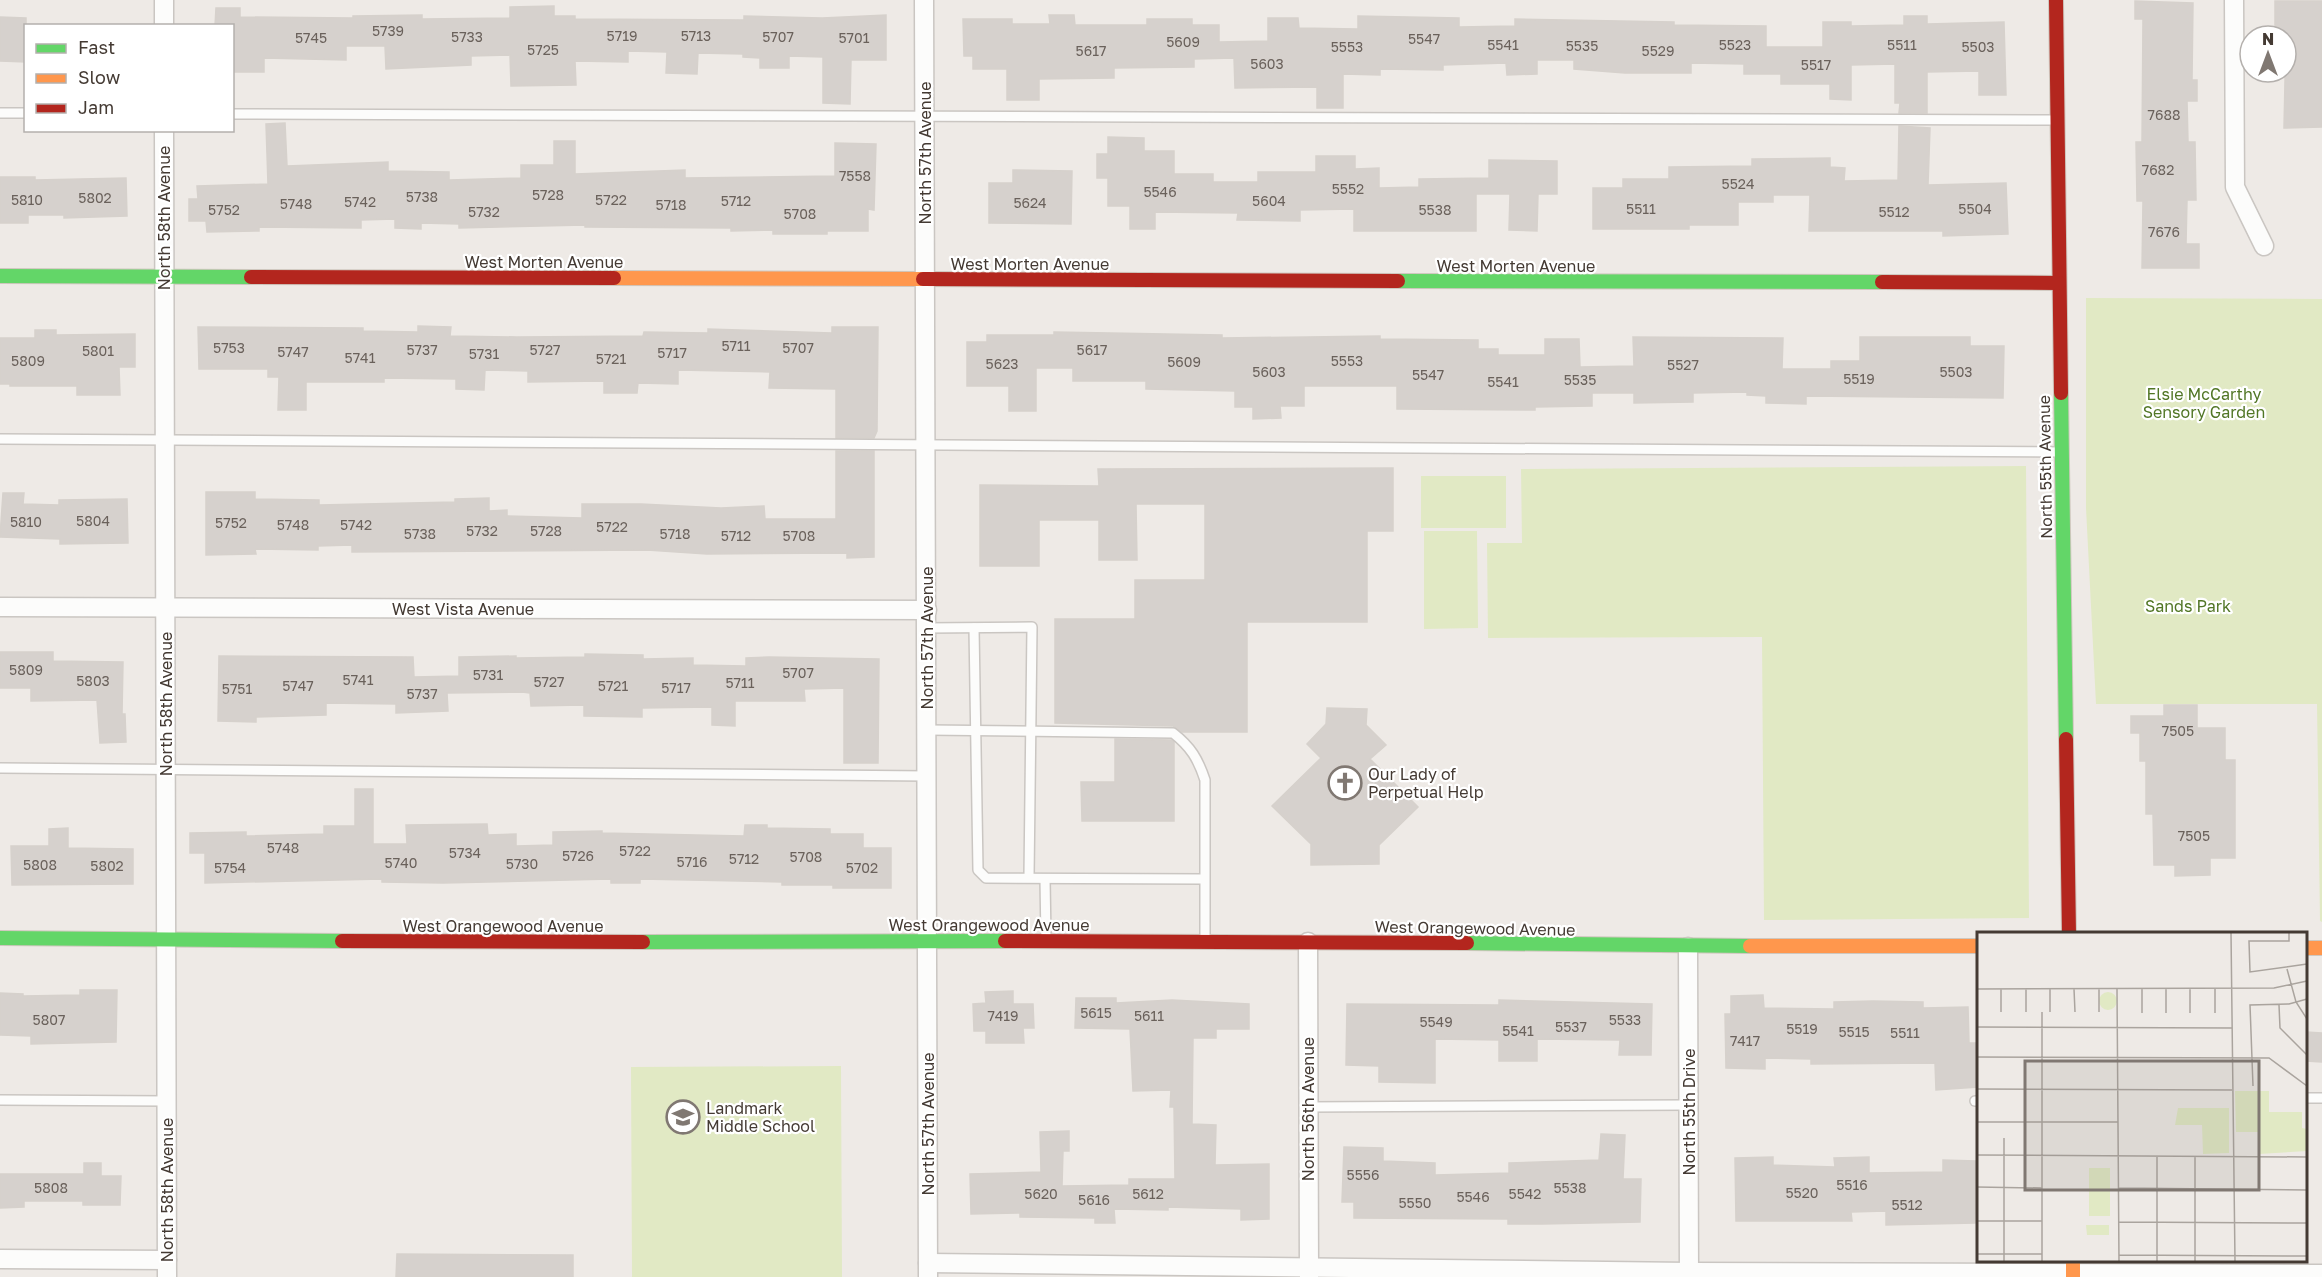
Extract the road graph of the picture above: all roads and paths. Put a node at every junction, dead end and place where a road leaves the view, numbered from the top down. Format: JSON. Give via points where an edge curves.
{"nodes":[{"id":1,"x":164,"y":0,"type":"edge"},
{"id":2,"x":924,"y":0,"type":"edge"},
{"id":3,"x":2056,"y":0,"type":"edge"},
{"id":4,"x":2234,"y":0,"type":"edge"},
{"id":5,"x":164,"y":24,"type":"edge"},
{"id":6,"x":0,"y":112,"type":"edge"},
{"id":7,"x":24,"y":113,"type":"edge"},
{"id":8,"x":234,"y":114,"type":"edge"},
{"id":9,"x":925,"y":116,"type":"junction"},
{"id":10,"x":2058,"y":120,"type":"junction"},
{"id":11,"x":164,"y":132,"type":"edge"},
{"id":12,"x":2264,"y":246,"type":"dead end"},
{"id":13,"x":0,"y":276,"type":"edge"},
{"id":14,"x":164,"y":277,"type":"junction"},
{"id":15,"x":925,"y":280,"type":"junction"},
{"id":16,"x":2059,"y":284,"type":"junction"},
{"id":17,"x":0,"y":440,"type":"edge"},
{"id":18,"x":165,"y":440,"type":"junction"},
{"id":19,"x":926,"y":445,"type":"junction"},
{"id":20,"x":2061,"y":452,"type":"junction"},
{"id":21,"x":0,"y":607,"type":"edge"},
{"id":22,"x":165,"y":608,"type":"junction"},
{"id":23,"x":927,"y":610,"type":"junction"},
{"id":24,"x":927,"y":628,"type":"junction"},
{"id":25,"x":974,"y":628,"type":"junction"},
{"id":26,"x":927,"y":730,"type":"junction"},
{"id":27,"x":976,"y":730,"type":"junction"},
{"id":28,"x":1031,"y":730,"type":"junction"},
{"id":29,"x":0,"y":768,"type":"edge"},
{"id":30,"x":166,"y":769,"type":"junction"},
{"id":31,"x":927,"y":776,"type":"junction"},
{"id":32,"x":1029,"y":877,"type":"junction"},
{"id":33,"x":1046,"y":879,"type":"junction"},
{"id":34,"x":1204,"y":879,"type":"junction"},
{"id":35,"x":2069,"y":932,"type":"edge"},
{"id":36,"x":0,"y":938,"type":"edge"},
{"id":37,"x":167,"y":941,"type":"junction"},
{"id":38,"x":928,"y":941,"type":"junction"},
{"id":39,"x":1046,"y":941,"type":"junction"},
{"id":40,"x":1205,"y":941,"type":"junction"},
{"id":41,"x":1308,"y":942,"type":"junction"},
{"id":42,"x":1977,"y":946,"type":"edge"},
{"id":43,"x":1688,"y":947,"type":"junction"},
{"id":44,"x":0,"y":1100,"type":"edge"},
{"id":45,"x":166,"y":1101,"type":"junction"},
{"id":46,"x":1689,"y":1104,"type":"junction"},
{"id":47,"x":1308,"y":1107,"type":"junction"},
{"id":48,"x":0,"y":1259,"type":"edge"},
{"id":49,"x":166,"y":1268,"type":"edge"},
{"id":50,"x":928,"y":1270,"type":"edge"},
{"id":51,"x":2073,"y":1270,"type":"edge"},
{"id":52,"x":1309,"y":1272,"type":"edge"},
{"id":53,"x":1689,"y":1274,"type":"edge"},
{"id":54,"x":2322,"y":1274,"type":"edge"}],
"edges":[{"from":1,"to":5,"type":"street"},
{"from":2,"to":9,"type":"street","name":"North 57th Avenue"},
{"from":3,"to":10,"type":"street","name":"North 55th Avenue"},
{"from":4,"to":12,"type":"street","via":[[2235,187]]},
{"from":6,"to":7,"type":"lane"},
{"from":8,"to":9,"type":"lane"},
{"from":9,"to":10,"type":"lane"},
{"from":9,"to":15,"type":"street","name":"North 57th Avenue"},
{"from":10,"to":16,"type":"street","name":"North 55th Avenue"},
{"from":11,"to":14,"type":"street","name":"North 58th Avenue"},
{"from":13,"to":14,"type":"street","name":"West Morten Avenue"},
{"from":14,"to":15,"type":"street","name":"West Morten Avenue"},
{"from":14,"to":18,"type":"street","name":"North 58th Avenue"},
{"from":15,"to":16,"type":"street","name":"West Morten Avenue"},
{"from":15,"to":19,"type":"street","name":"North 57th Avenue"},
{"from":16,"to":20,"type":"street","name":"North 55th Avenue"},
{"from":17,"to":18,"type":"lane"},
{"from":18,"to":19,"type":"lane"},
{"from":18,"to":22,"type":"street","name":"North 58th Avenue"},
{"from":19,"to":20,"type":"lane"},
{"from":19,"to":23,"type":"street","name":"North 57th Avenue"},
{"from":20,"to":35,"type":"street","name":"North 55th Avenue"},
{"from":21,"to":22,"type":"street","name":"West Vista Avenue"},
{"from":22,"to":23,"type":"street","name":"West Vista Avenue"},
{"from":22,"to":30,"type":"street","name":"North 58th Avenue"},
{"from":23,"to":24,"type":"street","name":"North 57th Avenue"},
{"from":24,"to":25,"type":"lane"},
{"from":24,"to":26,"type":"street","name":"North 57th Avenue"},
{"from":25,"to":27,"type":"lane"},
{"from":25,"to":28,"type":"lane","via":[[1032,627]]},
{"from":26,"to":27,"type":"lane"},
{"from":26,"to":31,"type":"street","name":"North 57th Avenue"},
{"from":27,"to":28,"type":"lane"},
{"from":27,"to":32,"type":"lane","via":[[978,870],[986,878]]},
{"from":28,"to":32,"type":"lane"},
{"from":28,"to":34,"type":"lane","via":[[1173,733],[1188,744],[1205,780]]},
{"from":29,"to":30,"type":"lane"},
{"from":30,"to":31,"type":"lane"},
{"from":30,"to":37,"type":"street","name":"North 58th Avenue"},
{"from":31,"to":38,"type":"street","name":"North 57th Avenue"},
{"from":32,"to":33,"type":"lane"},
{"from":33,"to":34,"type":"lane"},
{"from":33,"to":39,"type":"lane"},
{"from":34,"to":40,"type":"lane"},
{"from":36,"to":37,"type":"street","name":"West Orangewood Avenue"},
{"from":37,"to":38,"type":"street","name":"West Orangewood Avenue"},
{"from":37,"to":45,"type":"street","name":"North 58th Avenue"},
{"from":38,"to":39,"type":"street","name":"West Orangewood Avenue"},
{"from":38,"to":50,"type":"street","name":"North 57th Avenue"},
{"from":39,"to":40,"type":"street","name":"West Orangewood Avenue"},
{"from":40,"to":41,"type":"street","name":"West Orangewood Avenue"},
{"from":41,"to":43,"type":"street","name":"West Orangewood Avenue"},
{"from":41,"to":47,"type":"street","name":"North 56th Avenue"},
{"from":42,"to":43,"type":"street","name":"West Orangewood Avenue"},
{"from":43,"to":46,"type":"street","name":"North 55th Drive"},
{"from":44,"to":45,"type":"lane"},
{"from":45,"to":49,"type":"street","name":"North 58th Avenue"},
{"from":46,"to":47,"type":"lane"},
{"from":46,"to":53,"type":"street","name":"North 55th Drive"},
{"from":47,"to":52,"type":"street","name":"North 56th Avenue"},
{"from":48,"to":49,"type":"street"},
{"from":50,"to":52,"type":"street"},
{"from":51,"to":53,"type":"street"},
{"from":51,"to":54,"type":"street"},
{"from":52,"to":53,"type":"street"}]}
